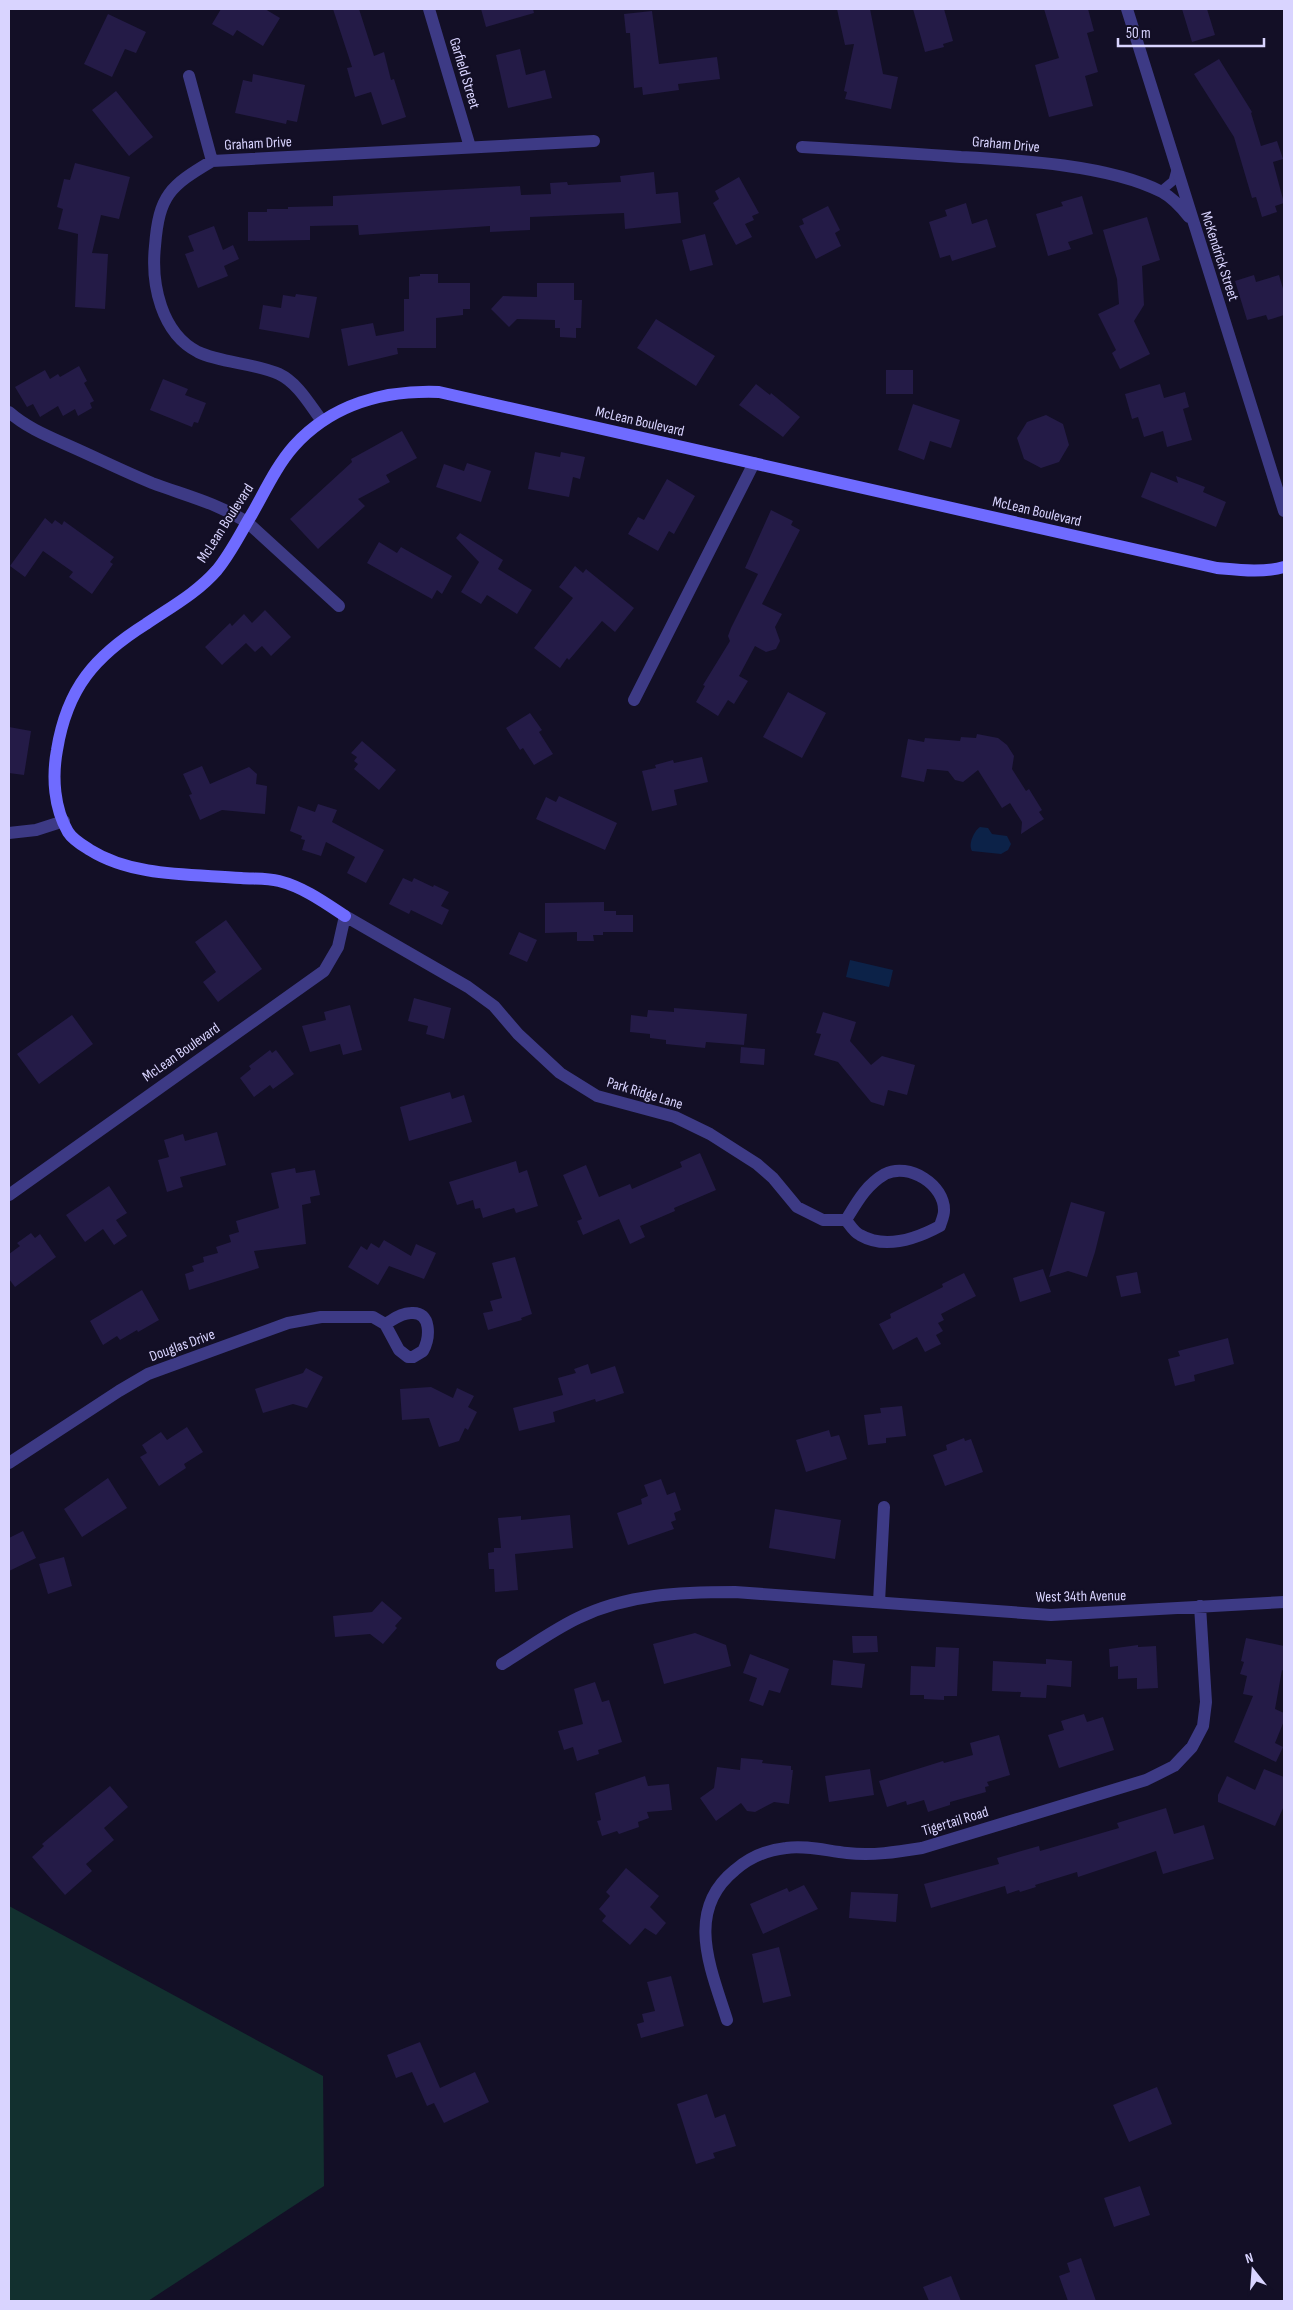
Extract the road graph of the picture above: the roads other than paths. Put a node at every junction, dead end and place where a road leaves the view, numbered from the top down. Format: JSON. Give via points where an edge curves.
{"nodes":[{"id":1,"x":429,"y":9,"type":"edge"},
{"id":2,"x":1127,"y":9,"type":"edge"},
{"id":3,"x":189,"y":76,"type":"dead end"},
{"id":4,"x":594,"y":141,"type":"dead end"},
{"id":5,"x":470,"y":147,"type":"junction"},
{"id":6,"x":802,"y":147,"type":"dead end"},
{"id":7,"x":212,"y":161,"type":"junction"},
{"id":8,"x":1176,"y":170,"type":"junction"},
{"id":9,"x":1161,"y":191,"type":"junction"},
{"id":10,"x":1192,"y":221,"type":"junction"},
{"id":11,"x":9,"y":412,"type":"edge"},
{"id":12,"x":322,"y":421,"type":"junction"},
{"id":13,"x":754,"y":463,"type":"junction"},
{"id":14,"x":1284,"y":511,"type":"edge"},
{"id":15,"x":247,"y":522,"type":"junction"},
{"id":16,"x":1284,"y":567,"type":"edge"},
{"id":17,"x":339,"y":606,"type":"dead end"},
{"id":18,"x":634,"y":700,"type":"dead end"},
{"id":19,"x":64,"y":821,"type":"junction"},
{"id":20,"x":9,"y":833,"type":"edge"},
{"id":21,"x":345,"y":916,"type":"junction"},
{"id":22,"x":494,"y":1006,"type":"joint"},
{"id":23,"x":9,"y":1195,"type":"edge"},
{"id":24,"x":846,"y":1220,"type":"junction"},
{"id":25,"x":384,"y":1324,"type":"dead end"},
{"id":26,"x":9,"y":1463,"type":"edge"},
{"id":27,"x":884,"y":1507,"type":"dead end"},
{"id":28,"x":879,"y":1602,"type":"junction"},
{"id":29,"x":1284,"y":1602,"type":"edge"},
{"id":30,"x":1200,"y":1606,"type":"junction"},
{"id":31,"x":502,"y":1664,"type":"dead end"},
{"id":32,"x":727,"y":2020,"type":"dead end"}],
"edges":[{"from":1,"to":5,"type":"street","name":"Garfield Street"},
{"from":2,"to":8,"type":"street","name":"McKendrick Street"},
{"from":3,"to":7,"type":"street"},
{"from":4,"to":5,"type":"street","name":"Graham Drive"},
{"from":5,"to":7,"type":"street","name":"Graham Drive"},
{"from":6,"to":9,"type":"street","name":"Graham Drive","via":[[1011,160],[1079,168],[1124,178]]},
{"from":7,"to":12,"type":"street","name":"Graham Drive","via":[[180,180],[164,200],[156,228],[154,258],[156,289],[165,316],[179,336],[198,352],[280,374],[303,395]]},
{"from":8,"to":9,"type":"lane","via":[[1173,181]]},
{"from":8,"to":10,"type":"street","name":"McKendrick Street"},
{"from":9,"to":10,"type":"street","name":"Graham Drive","via":[[1171,197]]},
{"from":10,"to":14,"type":"street","name":"McKendrick Street"},
{"from":11,"to":15,"type":"street","via":[[50,437],[152,482],[206,501]]},
{"from":12,"to":13,"type":"street","name":"McLean Boulevard","via":[[355,404],[382,396],[413,391],[439,392]]},
{"from":12,"to":15,"type":"street","name":"McLean Boulevard","via":[[294,446]]},
{"from":13,"to":16,"type":"street","name":"McLean Boulevard","via":[[1217,568],[1247,571]]},
{"from":13,"to":18,"type":"street"},
{"from":15,"to":17,"type":"street"},
{"from":15,"to":19,"type":"street","name":"McLean Boulevard","via":[[226,557],[200,587],[117,643],[86,674],[65,716],[55,759],[54,784]]},
{"from":19,"to":20,"type":"street","via":[[36,830]]},
{"from":19,"to":21,"type":"street","name":"McLean Boulevard","via":[[75,840],[109,862],[145,870],[277,881],[301,889]]},
{"from":21,"to":22,"type":"street","name":"McLean Boulevard","via":[[468,987]]},
{"from":21,"to":23,"type":"street","name":"McLean Boulevard","via":[[338,947],[324,971]]},
{"from":22,"to":24,"type":"street","name":"Park Ridge Lane","via":[[518,1034],[560,1073],[597,1096],[675,1116],[757,1164],[797,1207],[823,1220]]},
{"from":24,"to":24,"type":"street","via":[[864,1189],[887,1173],[906,1170],[925,1178],[940,1194],[944,1211],[940,1226],[901,1242],[873,1240],[858,1234]]},
{"from":25,"to":26,"type":"street","name":"Douglas Drive","via":[[374,1317],[351,1316],[288,1323],[148,1374]]},
{"from":27,"to":28,"type":"street"},
{"from":28,"to":30,"type":"street","name":"West 34th Avenue","via":[[1052,1615]]},
{"from":28,"to":31,"type":"street","name":"West 34th Avenue","via":[[735,1592],[649,1596],[613,1604],[578,1618]]},
{"from":29,"to":30,"type":"street","name":"West 34th Avenue"},
{"from":30,"to":32,"type":"street","name":"Tigertail Road","via":[[1206,1702],[1203,1726],[1192,1747],[1174,1766],[1146,1780],[922,1848],[857,1854],[788,1847],[765,1852],[726,1876],[714,1894],[706,1916],[704,1938]]}]}
